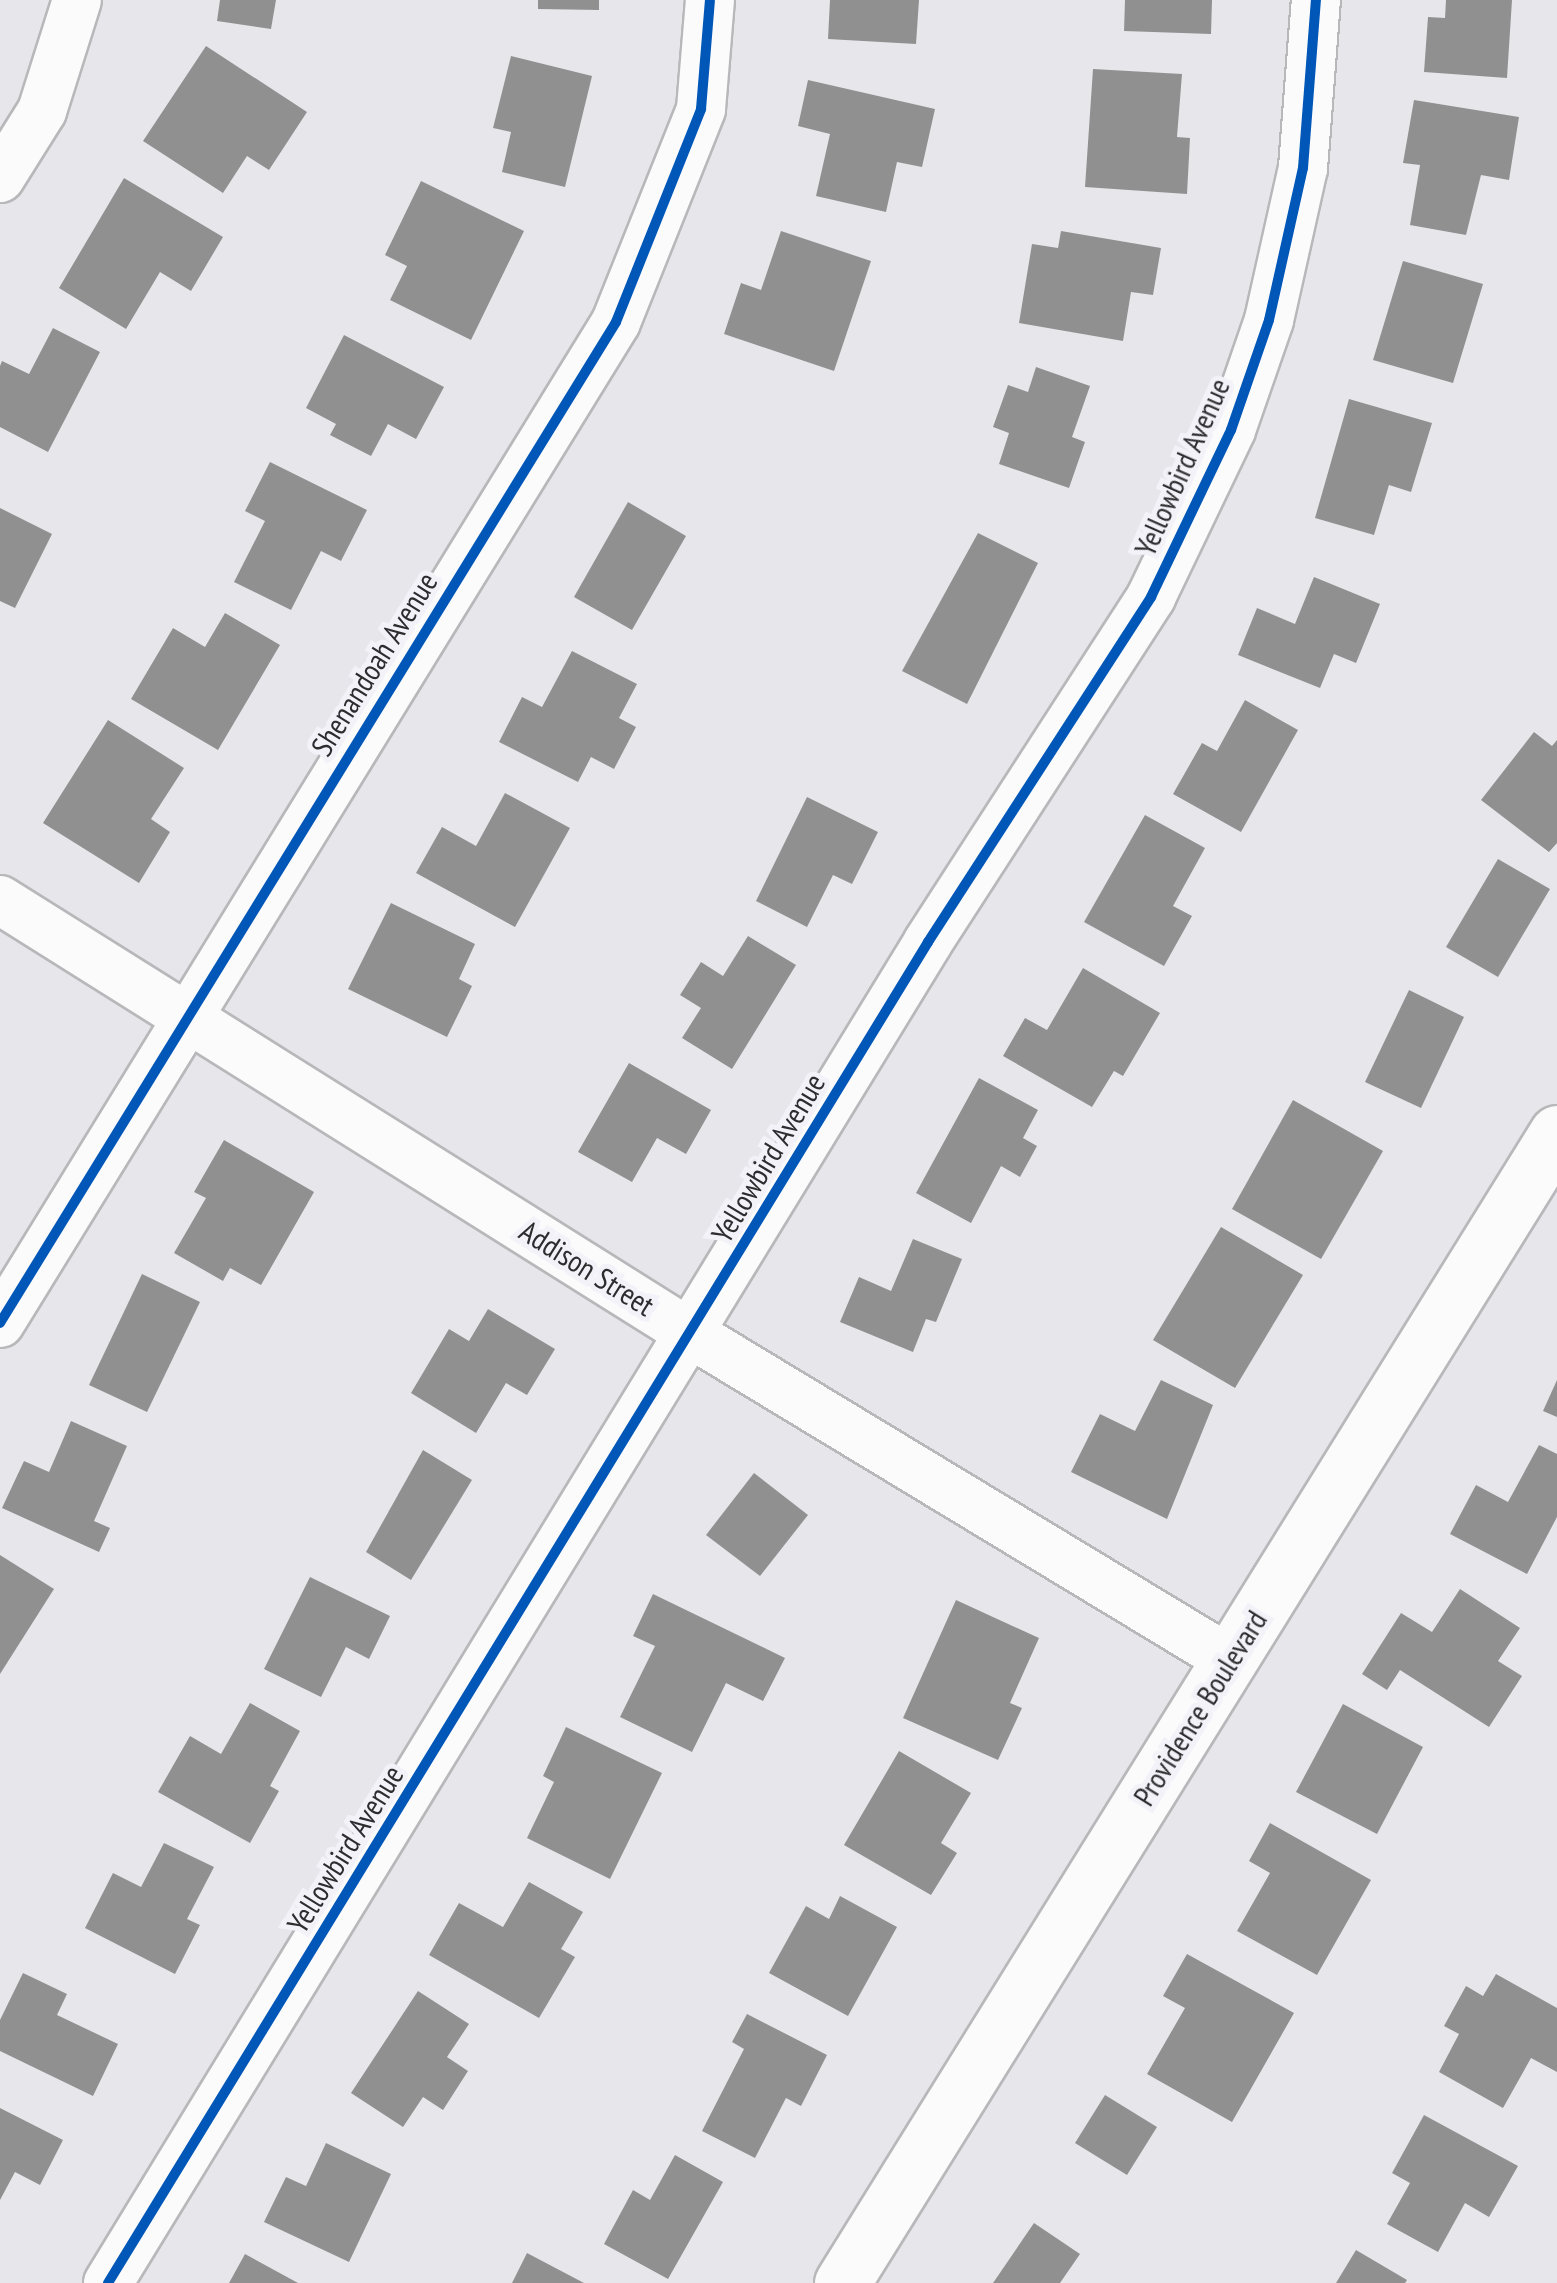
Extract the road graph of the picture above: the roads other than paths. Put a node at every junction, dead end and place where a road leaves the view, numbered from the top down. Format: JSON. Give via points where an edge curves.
{"nodes":[{"id":1,"x":77,"y":0,"type":"edge"},
{"id":2,"x":710,"y":0,"type":"edge"},
{"id":3,"x":1316,"y":0,"type":"edge"},
{"id":4,"x":0,"y":178,"type":"edge"},
{"id":5,"x":0,"y":900,"type":"edge"},
{"id":6,"x":186,"y":1013,"type":"junction"},
{"id":7,"x":1557,"y":1132,"type":"edge"},
{"id":8,"x":0,"y":1324,"type":"edge"},
{"id":9,"x":691,"y":1334,"type":"junction"},
{"id":10,"x":1230,"y":1660,"type":"junction"},
{"id":11,"x":108,"y":2283,"type":"edge"},
{"id":12,"x":842,"y":2283,"type":"edge"}],
"edges":[{"from":1,"to":4,"type":"street","via":[[42,111]]},
{"from":2,"to":6,"type":"street","name":"Shenandoah Avenue","via":[[701,110],[616,322]]},
{"from":3,"to":9,"type":"street","name":"Yellowbird Avenue","via":[[1304,168],[1269,320],[1231,430],[1150,597],[928,942]]},
{"from":5,"to":6,"type":"street","name":"Addison Street"},
{"from":6,"to":8,"type":"street","name":"Shenandoah Avenue"},
{"from":6,"to":9,"type":"street","name":"Addison Street"},
{"from":7,"to":10,"type":"main road","name":"Providence Boulevard"},
{"from":9,"to":10,"type":"street","name":"Addison Street"},
{"from":9,"to":11,"type":"street","name":"Yellowbird Avenue"},
{"from":10,"to":12,"type":"main road","name":"Providence Boulevard"}]}
